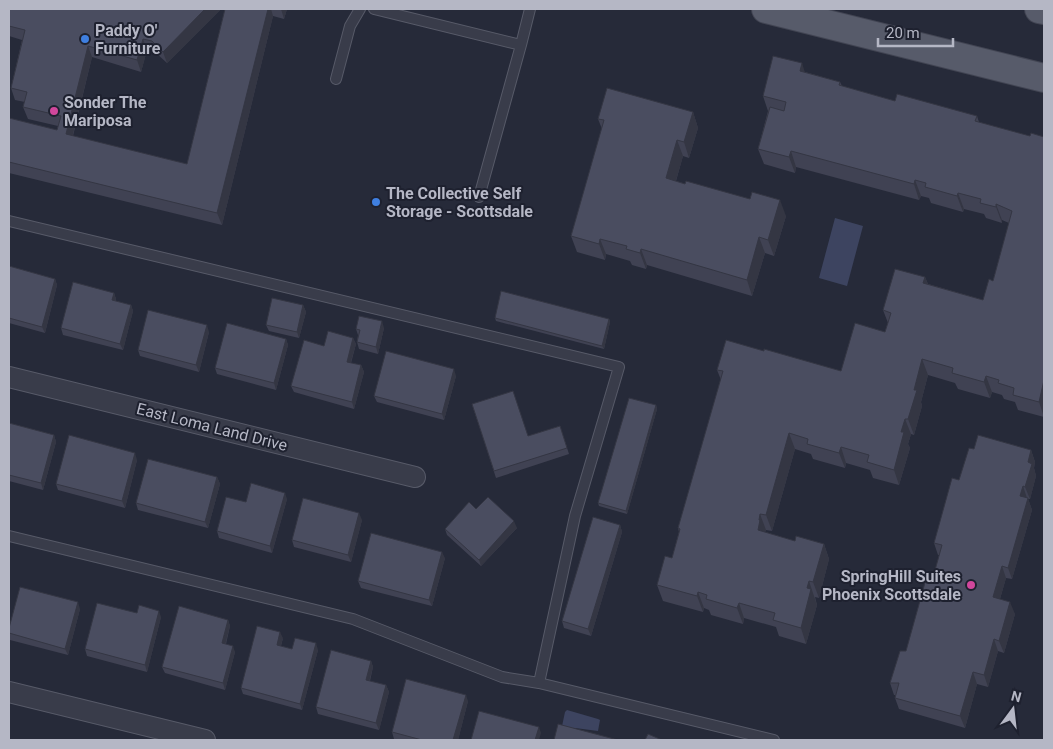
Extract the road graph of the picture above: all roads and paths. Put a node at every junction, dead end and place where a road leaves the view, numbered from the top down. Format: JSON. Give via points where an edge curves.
{"nodes":[{"id":1,"x":360,"y":9,"type":"edge"},
{"id":2,"x":374,"y":9,"type":"edge"},
{"id":3,"x":530,"y":9,"type":"edge"},
{"id":4,"x":766,"y":9,"type":"edge"},
{"id":5,"x":1039,"y":9,"type":"edge"},
{"id":6,"x":1044,"y":10,"type":"edge"},
{"id":7,"x":521,"y":45,"type":"junction"},
{"id":8,"x":1044,"y":78,"type":"edge"},
{"id":9,"x":336,"y":79,"type":"dead end"},
{"id":10,"x":478,"y":197,"type":"dead end"},
{"id":11,"x":9,"y":221,"type":"edge"},
{"id":12,"x":9,"y":377,"type":"edge"},
{"id":13,"x":416,"y":477,"type":"dead end"},
{"id":14,"x":9,"y":536,"type":"edge"},
{"id":15,"x":539,"y":683,"type":"junction"},
{"id":16,"x":9,"y":692,"type":"edge"},
{"id":17,"x":205,"y":740,"type":"edge"},
{"id":18,"x":774,"y":740,"type":"edge"}],
"edges":[{"from":1,"to":9,"type":"lane","via":[[350,26]]},
{"from":2,"to":7,"type":"lane"},
{"from":3,"to":7,"type":"lane"},
{"from":4,"to":8,"type":"main road"},
{"from":5,"to":6,"type":"main road"},
{"from":7,"to":10,"type":"lane"},
{"from":11,"to":15,"type":"lane","via":[[619,367],[575,516]]},
{"from":12,"to":13,"type":"street","name":"East Loma Land Drive"},
{"from":14,"to":15,"type":"lane","via":[[353,619],[502,677]]},
{"from":15,"to":18,"type":"lane"},
{"from":16,"to":17,"type":"street"}]}
